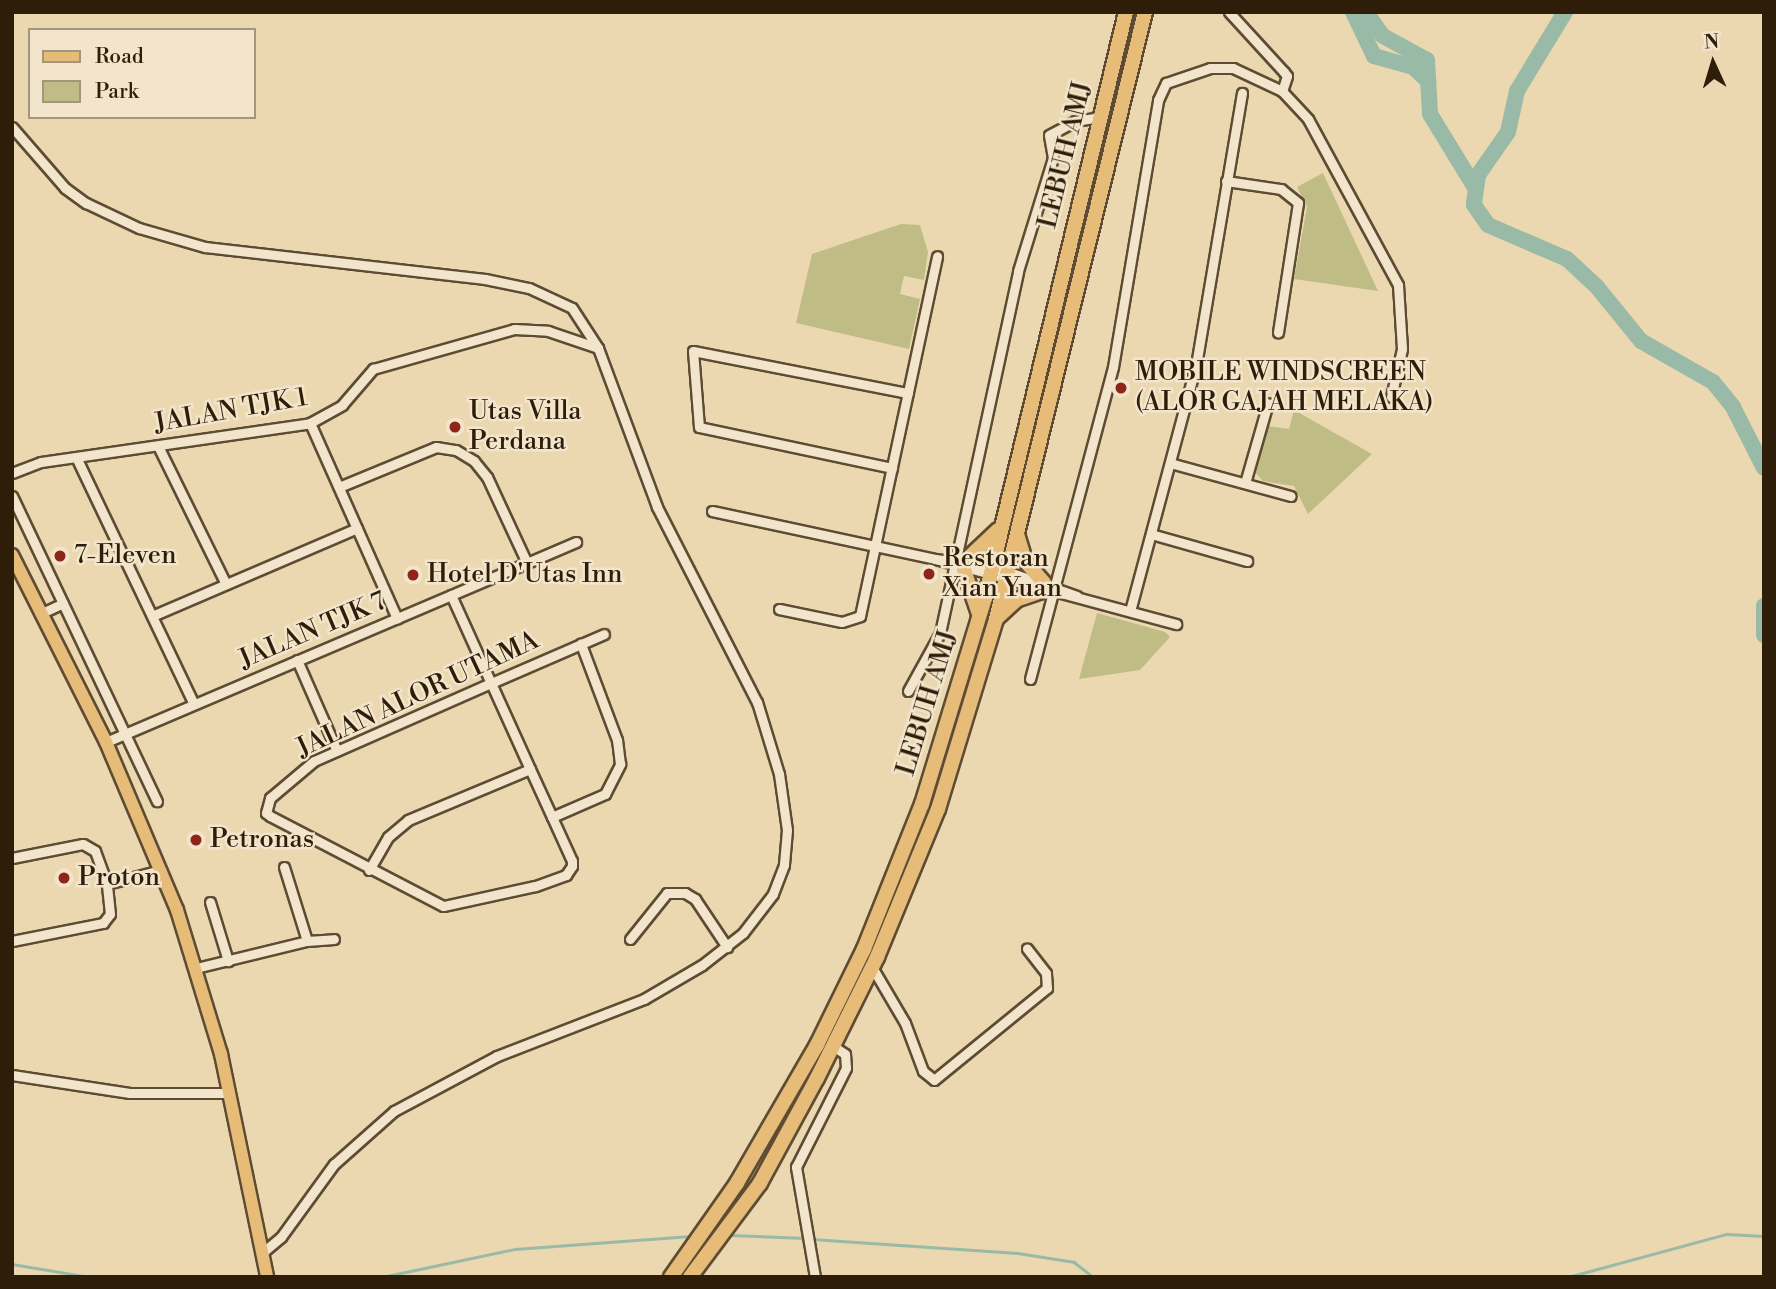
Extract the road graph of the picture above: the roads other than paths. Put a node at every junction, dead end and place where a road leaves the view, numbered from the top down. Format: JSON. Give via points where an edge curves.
{"nodes":[{"id":1,"x":1126,"y":12,"type":"edge"},
{"id":2,"x":1145,"y":12,"type":"edge"},
{"id":3,"x":1229,"y":12,"type":"edge"},
{"id":4,"x":1282,"y":91,"type":"junction"},
{"id":5,"x":1242,"y":93,"type":"dead end"},
{"id":6,"x":1100,"y":117,"type":"junction"},
{"id":7,"x":12,"y":127,"type":"edge"},
{"id":8,"x":1226,"y":181,"type":"junction"},
{"id":9,"x":937,"y":257,"type":"dead end"},
{"id":10,"x":1278,"y":332,"type":"dead end"},
{"id":11,"x":598,"y":348,"type":"junction"},
{"id":12,"x":908,"y":393,"type":"junction"},
{"id":13,"x":1391,"y":397,"type":"dead end"},
{"id":14,"x":1268,"y":402,"type":"dead end"},
{"id":15,"x":310,"y":423,"type":"junction"},
{"id":16,"x":158,"y":446,"type":"junction"},
{"id":17,"x":76,"y":457,"type":"junction"},
{"id":18,"x":1170,"y":463,"type":"junction"},
{"id":19,"x":892,"y":468,"type":"junction"},
{"id":20,"x":12,"y":473,"type":"edge"},
{"id":21,"x":1245,"y":483,"type":"junction"},
{"id":22,"x":339,"y":486,"type":"junction"},
{"id":23,"x":12,"y":496,"type":"edge"},
{"id":24,"x":1291,"y":496,"type":"dead end"},
{"id":25,"x":712,"y":511,"type":"dead end"},
{"id":26,"x":1001,"y":527,"type":"junction"},
{"id":27,"x":357,"y":528,"type":"junction"},
{"id":28,"x":1016,"y":530,"type":"junction"},
{"id":29,"x":1150,"y":534,"type":"junction"},
{"id":30,"x":576,"y":542,"type":"dead end"},
{"id":31,"x":875,"y":546,"type":"junction"},
{"id":32,"x":12,"y":555,"type":"edge"},
{"id":33,"x":1247,"y":561,"type":"dead end"},
{"id":34,"x":527,"y":563,"type":"junction"},
{"id":35,"x":960,"y":564,"type":"junction"},
{"id":36,"x":991,"y":571,"type":"junction"},
{"id":37,"x":1007,"y":575,"type":"junction"},
{"id":38,"x":226,"y":584,"type":"junction"},
{"id":39,"x":1048,"y":588,"type":"junction"},
{"id":40,"x":452,"y":595,"type":"junction"},
{"id":41,"x":63,"y":603,"type":"junction"},
{"id":42,"x":779,"y":608,"type":"dead end"},
{"id":43,"x":1130,"y":611,"type":"junction"},
{"id":44,"x":43,"y":613,"type":"junction"},
{"id":45,"x":152,"y":616,"type":"junction"},
{"id":46,"x":397,"y":618,"type":"junction"},
{"id":47,"x":979,"y":619,"type":"junction"},
{"id":48,"x":996,"y":619,"type":"junction"},
{"id":49,"x":1176,"y":624,"type":"dead end"},
{"id":50,"x":604,"y":634,"type":"dead end"},
{"id":51,"x":581,"y":644,"type":"junction"},
{"id":52,"x":298,"y":660,"type":"junction"},
{"id":53,"x":1030,"y":679,"type":"dead end"},
{"id":54,"x":491,"y":683,"type":"junction"},
{"id":55,"x":908,"y":691,"type":"dead end"},
{"id":56,"x":194,"y":704,"type":"junction"},
{"id":57,"x":125,"y":733,"type":"junction"},
{"id":58,"x":106,"y":742,"type":"junction"},
{"id":59,"x":337,"y":751,"type":"junction"},
{"id":60,"x":530,"y":769,"type":"junction"},
{"id":61,"x":158,"y":800,"type":"dead end"},
{"id":62,"x":552,"y":817,"type":"junction"},
{"id":63,"x":12,"y":858,"type":"edge"},
{"id":64,"x":284,"y":867,"type":"dead end"},
{"id":65,"x":161,"y":870,"type":"junction"},
{"id":66,"x":369,"y":870,"type":"junction"},
{"id":67,"x":107,"y":884,"type":"junction"},
{"id":68,"x":210,"y":902,"type":"dead end"},
{"id":69,"x":334,"y":939,"type":"dead end"},
{"id":70,"x":630,"y":939,"type":"dead end"},
{"id":71,"x":307,"y":941,"type":"junction"},
{"id":72,"x":12,"y":942,"type":"edge"},
{"id":73,"x":727,"y":947,"type":"junction"},
{"id":74,"x":1027,"y":949,"type":"dead end"},
{"id":75,"x":229,"y":961,"type":"junction"},
{"id":76,"x":872,"y":967,"type":"junction"},
{"id":77,"x":196,"y":968,"type":"junction"},
{"id":78,"x":833,"y":1046,"type":"junction"},
{"id":79,"x":12,"y":1074,"type":"edge"},
{"id":80,"x":230,"y":1093,"type":"junction"},
{"id":81,"x":263,"y":1252,"type":"junction"},
{"id":82,"x":267,"y":1277,"type":"edge"},
{"id":83,"x":671,"y":1277,"type":"edge"},
{"id":84,"x":690,"y":1277,"type":"edge"},
{"id":85,"x":815,"y":1277,"type":"edge"}],
"edges":[{"from":1,"to":6,"type":"highway","name":"LEBUH AMJ"},
{"from":2,"to":28,"type":"highway","name":"LEBUH AMJ"},
{"from":3,"to":4,"type":"street","via":[[1287,76]]},
{"from":4,"to":13,"type":"street","via":[[1308,119],[1398,285],[1402,349]]},
{"from":4,"to":39,"type":"street","via":[[1223,66],[1174,77],[1161,90],[1113,367]]},
{"from":5,"to":8,"type":"street"},
{"from":6,"to":26,"type":"highway","name":"LEBUH AMJ"},
{"from":6,"to":35,"type":"street","via":[[1075,121],[1049,135],[1053,158],[1018,271]]},
{"from":7,"to":11,"type":"street","via":[[65,188],[139,228],[205,247],[529,288],[572,308]]},
{"from":8,"to":10,"type":"street","via":[[1281,189],[1298,203]]},
{"from":8,"to":18,"type":"street","via":[[1196,365]]},
{"from":9,"to":12,"type":"street"},
{"from":11,"to":15,"type":"street","name":"JALAN TJK 1","via":[[531,328],[495,333],[373,369],[342,405]]},
{"from":11,"to":73,"type":"street","via":[[646,482],[757,702],[779,774],[787,830],[780,879],[762,911]]},
{"from":12,"to":19,"type":"street"},
{"from":12,"to":19,"type":"street","via":[[693,351],[699,427]]},
{"from":14,"to":21,"type":"street"},
{"from":15,"to":16,"type":"street","name":"JALAN TJK 1"},
{"from":15,"to":22,"type":"street"},
{"from":16,"to":17,"type":"street","name":"JALAN TJK 1"},
{"from":16,"to":38,"type":"street"},
{"from":17,"to":20,"type":"street","name":"JALAN TJK 1","via":[[41,462]]},
{"from":17,"to":45,"type":"street"},
{"from":18,"to":21,"type":"street"},
{"from":18,"to":29,"type":"street"},
{"from":19,"to":31,"type":"street"},
{"from":21,"to":24,"type":"street"},
{"from":22,"to":27,"type":"street"},
{"from":22,"to":34,"type":"street","via":[[436,447],[456,450],[474,461],[487,477]]},
{"from":23,"to":41,"type":"street"},
{"from":25,"to":31,"type":"street"},
{"from":26,"to":35,"type":"highway"},
{"from":26,"to":36,"type":"highway","name":"LEBUH AMJ"},
{"from":27,"to":38,"type":"street"},
{"from":27,"to":46,"type":"street"},
{"from":28,"to":37,"type":"highway","name":"LEBUH AMJ"},
{"from":28,"to":39,"type":"highway","via":[[1026,561]]},
{"from":29,"to":33,"type":"street"},
{"from":29,"to":43,"type":"street"},
{"from":30,"to":34,"type":"street","name":"JALAN TJK 7"},
{"from":31,"to":35,"type":"street"},
{"from":31,"to":42,"type":"street","via":[[860,616],[842,622]]},
{"from":32,"to":44,"type":"main road"},
{"from":34,"to":40,"type":"street","name":"JALAN TJK 7"},
{"from":35,"to":36,"type":"street"},
{"from":35,"to":47,"type":"highway"},
{"from":35,"to":55,"type":"street","via":[[940,633]]},
{"from":36,"to":37,"type":"street"},
{"from":36,"to":47,"type":"highway","name":"LEBUH AMJ"},
{"from":37,"to":39,"type":"street"},
{"from":37,"to":48,"type":"highway","name":"LEBUH AMJ"},
{"from":38,"to":45,"type":"street"},
{"from":39,"to":43,"type":"street"},
{"from":39,"to":48,"type":"highway","via":[[1016,600]]},
{"from":39,"to":53,"type":"street"},
{"from":40,"to":46,"type":"street","name":"JALAN TJK 7"},
{"from":40,"to":54,"type":"street"},
{"from":41,"to":44,"type":"street"},
{"from":41,"to":57,"type":"street"},
{"from":43,"to":49,"type":"street"},
{"from":44,"to":58,"type":"main road"},
{"from":45,"to":56,"type":"street"},
{"from":46,"to":52,"type":"street","name":"JALAN TJK 7"},
{"from":47,"to":83,"type":"highway","name":"LEBUH AMJ","via":[[922,804],[864,949],[778,1116]]},
{"from":48,"to":76,"type":"highway","name":"LEBUH AMJ","via":[[938,809]]},
{"from":50,"to":51,"type":"street","name":"JALAN ALOR UTAMA"},
{"from":51,"to":54,"type":"street","name":"JALAN ALOR UTAMA"},
{"from":51,"to":62,"type":"street","via":[[617,740],[618,775],[595,801]]},
{"from":52,"to":56,"type":"street","name":"JALAN TJK 7"},
{"from":52,"to":59,"type":"street"},
{"from":54,"to":59,"type":"street","name":"JALAN ALOR UTAMA"},
{"from":54,"to":60,"type":"street"},
{"from":56,"to":57,"type":"street","name":"JALAN TJK 7"},
{"from":57,"to":58,"type":"street","name":"JALAN TJK 7"},
{"from":57,"to":61,"type":"street"},
{"from":58,"to":65,"type":"main road"},
{"from":59,"to":66,"type":"street","name":"JALAN ALOR UTAMA","via":[[291,777],[271,798],[266,813]]},
{"from":60,"to":62,"type":"street"},
{"from":60,"to":66,"type":"street","via":[[408,820],[388,837]]},
{"from":62,"to":66,"type":"street","via":[[572,866],[566,876],[535,886],[443,906]]},
{"from":63,"to":67,"type":"street","via":[[83,844],[94,851]]},
{"from":64,"to":71,"type":"street"},
{"from":65,"to":67,"type":"street"},
{"from":65,"to":77,"type":"main road"},
{"from":67,"to":72,"type":"street","via":[[110,914],[103,923]]},
{"from":68,"to":75,"type":"street"},
{"from":69,"to":71,"type":"street"},
{"from":70,"to":73,"type":"street","via":[[667,893],[685,893],[695,899]]},
{"from":71,"to":75,"type":"street"},
{"from":73,"to":81,"type":"street","via":[[644,999],[497,1056],[394,1111],[334,1164],[281,1237]]},
{"from":74,"to":76,"type":"street","via":[[1046,973],[1047,988],[934,1080],[923,1071],[905,1023]]},
{"from":75,"to":77,"type":"street"},
{"from":76,"to":78,"type":"highway","name":"LEBUH AMJ"},
{"from":77,"to":80,"type":"main road"},
{"from":78,"to":84,"type":"highway","name":"LEBUH AMJ","via":[[760,1183]]},
{"from":78,"to":85,"type":"street","via":[[845,1054],[846,1068],[802,1147],[796,1167]]},
{"from":79,"to":80,"type":"street","via":[[130,1093]]},
{"from":80,"to":81,"type":"main road"},
{"from":81,"to":82,"type":"main road"}]}
